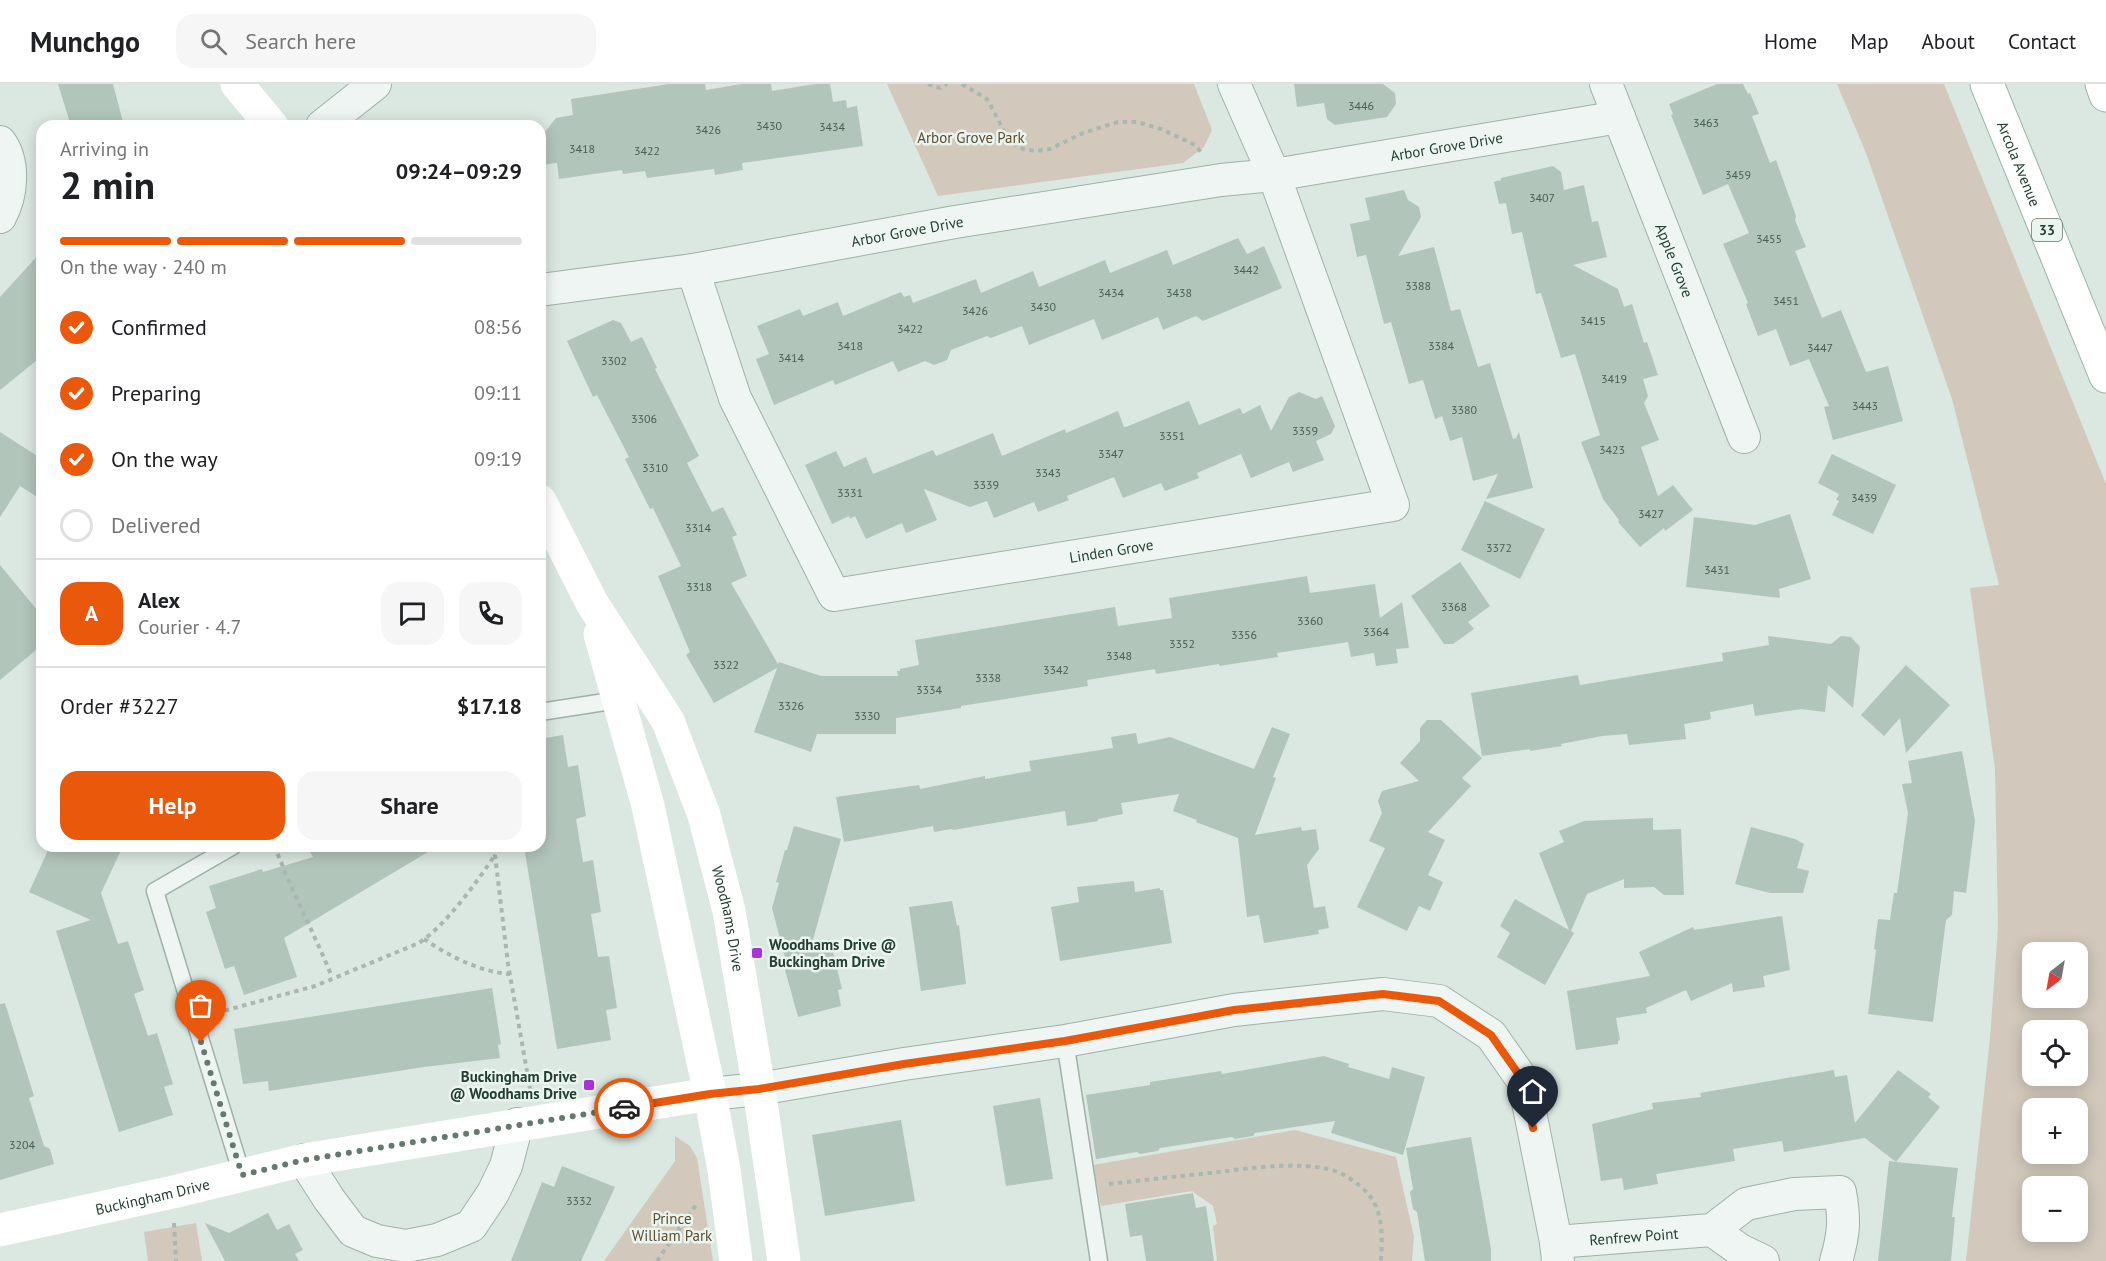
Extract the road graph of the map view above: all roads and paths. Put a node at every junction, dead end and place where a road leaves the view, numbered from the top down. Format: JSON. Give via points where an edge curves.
{"nodes":[{"id":1,"x":237,"y":84,"type":"edge"},
{"id":2,"x":375,"y":84,"type":"edge"},
{"id":3,"x":928,"y":84,"type":"edge"},
{"id":4,"x":947,"y":84,"type":"edge"},
{"id":5,"x":962,"y":84,"type":"edge"},
{"id":6,"x":1234,"y":84,"type":"edge"},
{"id":7,"x":1606,"y":84,"type":"edge"},
{"id":8,"x":1987,"y":84,"type":"edge"},
{"id":9,"x":2102,"y":84,"type":"edge"},
{"id":10,"x":2106,"y":95,"type":"edge"},
{"id":11,"x":1620,"y":117,"type":"junction"},
{"id":12,"x":267,"y":120,"type":"edge"},
{"id":13,"x":330,"y":120,"type":"edge"},
{"id":14,"x":0,"y":142,"type":"edge"},
{"id":15,"x":1274,"y":174,"type":"junction"},
{"id":16,"x":1221,"y":180,"type":"junction"},
{"id":17,"x":0,"y":217,"type":"edge"},
{"id":18,"x":693,"y":270,"type":"junction"},
{"id":19,"x":546,"y":289,"type":"edge"},
{"id":20,"x":2106,"y":376,"type":"edge"},
{"id":21,"x":1744,"y":436,"type":"dead end"},
{"id":22,"x":546,"y":513,"type":"edge"},
{"id":23,"x":592,"y":603,"type":"junction"},
{"id":24,"x":618,"y":700,"type":"junction"},
{"id":25,"x":546,"y":711,"type":"edge"},
{"id":26,"x":222,"y":852,"type":"edge"},
{"id":27,"x":277,"y":852,"type":"edge"},
{"id":28,"x":496,"y":852,"type":"edge"},
{"id":29,"x":495,"y":855,"type":"junction"},
{"id":30,"x":424,"y":939,"type":"junction"},
{"id":31,"x":510,"y":974,"type":"junction"},
{"id":32,"x":332,"y":977,"type":"junction"},
{"id":33,"x":194,"y":1019,"type":"junction"},
{"id":34,"x":1065,"y":1041,"type":"junction"},
{"id":35,"x":759,"y":1089,"type":"junction"},
{"id":36,"x":710,"y":1094,"type":"junction"},
{"id":37,"x":526,"y":1123,"type":"junction"},
{"id":38,"x":304,"y":1160,"type":"junction"},
{"id":39,"x":724,"y":1170,"type":"junction"},
{"id":40,"x":242,"y":1175,"type":"junction"},
{"id":41,"x":1087,"y":1187,"type":"junction"},
{"id":42,"x":173,"y":1192,"type":"junction"},
{"id":43,"x":0,"y":1230,"type":"edge"},
{"id":44,"x":1712,"y":1230,"type":"junction"},
{"id":45,"x":1557,"y":1252,"type":"edge"},
{"id":46,"x":176,"y":1261,"type":"edge"},
{"id":47,"x":657,"y":1261,"type":"edge"},
{"id":48,"x":736,"y":1261,"type":"edge"},
{"id":49,"x":784,"y":1261,"type":"edge"},
{"id":50,"x":1099,"y":1261,"type":"edge"},
{"id":51,"x":1382,"y":1261,"type":"edge"},
{"id":52,"x":1763,"y":1261,"type":"edge"},
{"id":53,"x":1836,"y":1261,"type":"edge"}],
"edges":[{"from":1,"to":12,"type":"street"},
{"from":2,"to":13,"type":"street"},
{"from":3,"to":4,"type":"path","via":[[940,88]]},
{"from":5,"to":16,"type":"path","via":[[987,99],[1010,141],[1023,149],[1050,149],[1118,122],[1137,122],[1195,144]]},
{"from":6,"to":15,"type":"street"},
{"from":7,"to":11,"type":"street","name":"Apple Grove"},
{"from":8,"to":20,"type":"street","name":"Arcola Avenue","number":"33"},
{"from":9,"to":10,"type":"street"},
{"from":11,"to":15,"type":"street","name":"Arbor Grove Drive"},
{"from":11,"to":21,"type":"street","name":"Apple Grove"},
{"from":14,"to":17,"type":"street","via":[[11,181]]},
{"from":15,"to":16,"type":"street","name":"Arbor Grove Drive"},
{"from":15,"to":18,"type":"street","name":"Linden Grove","via":[[1393,505],[834,595],[735,398]]},
{"from":16,"to":18,"type":"street","name":"Arbor Grove Drive","via":[[955,222]]},
{"from":18,"to":19,"type":"street","name":"Arbor Grove Drive"},
{"from":22,"to":23,"type":"street","name":"Woodhams Drive"},
{"from":23,"to":24,"type":"street","name":"Woodhams Drive"},
{"from":23,"to":35,"type":"street","name":"Woodhams Drive","via":[[668,721],[704,815],[729,911]]},
{"from":24,"to":25,"type":"lane"},
{"from":24,"to":36,"type":"street","name":"Woodhams Drive","via":[[648,806]]},
{"from":26,"to":33,"type":"lane","via":[[154,891]]},
{"from":27,"to":32,"type":"path"},
{"from":28,"to":29,"type":"path"},
{"from":29,"to":30,"type":"path","via":[[447,917]]},
{"from":29,"to":31,"type":"path"},
{"from":30,"to":31,"type":"path","via":[[479,967]]},
{"from":30,"to":32,"type":"path"},
{"from":31,"to":37,"type":"path"},
{"from":32,"to":33,"type":"path","via":[[315,986]]},
{"from":33,"to":40,"type":"lane"},
{"from":34,"to":35,"type":"street","name":"Buckingham Drive"},
{"from":34,"to":41,"type":"lane"},
{"from":34,"to":45,"type":"street","name":"Buckingham Drive","via":[[1234,1010],[1383,994],[1439,1001],[1491,1035],[1524,1082]]},
{"from":35,"to":36,"type":"street","name":"Buckingham Drive"},
{"from":35,"to":49,"type":"street","name":"Woodhams Drive"},
{"from":36,"to":37,"type":"street","name":"Buckingham Drive"},
{"from":36,"to":39,"type":"street","name":"Woodhams Drive"},
{"from":37,"to":38,"type":"street","name":"Buckingham Drive"},
{"from":37,"to":38,"type":"street","via":[[493,1193],[471,1226],[437,1240],[406,1246],[377,1241],[353,1231]]},
{"from":38,"to":40,"type":"street","name":"Buckingham Drive"},
{"from":39,"to":47,"type":"path"},
{"from":39,"to":48,"type":"street","name":"Woodhams Drive"},
{"from":40,"to":42,"type":"street","name":"Buckingham Drive"},
{"from":41,"to":50,"type":"lane"},
{"from":41,"to":51,"type":"path","via":[[1251,1168],[1333,1170],[1369,1195],[1377,1208]]},
{"from":42,"to":43,"type":"street","name":"Buckingham Drive"},
{"from":42,"to":46,"type":"path"},
{"from":44,"to":45,"type":"street","name":"Renfrew Point"},
{"from":44,"to":52,"type":"street"},
{"from":44,"to":53,"type":"street","via":[[1746,1204],[1794,1194],[1840,1192],[1844,1235]]}]}
